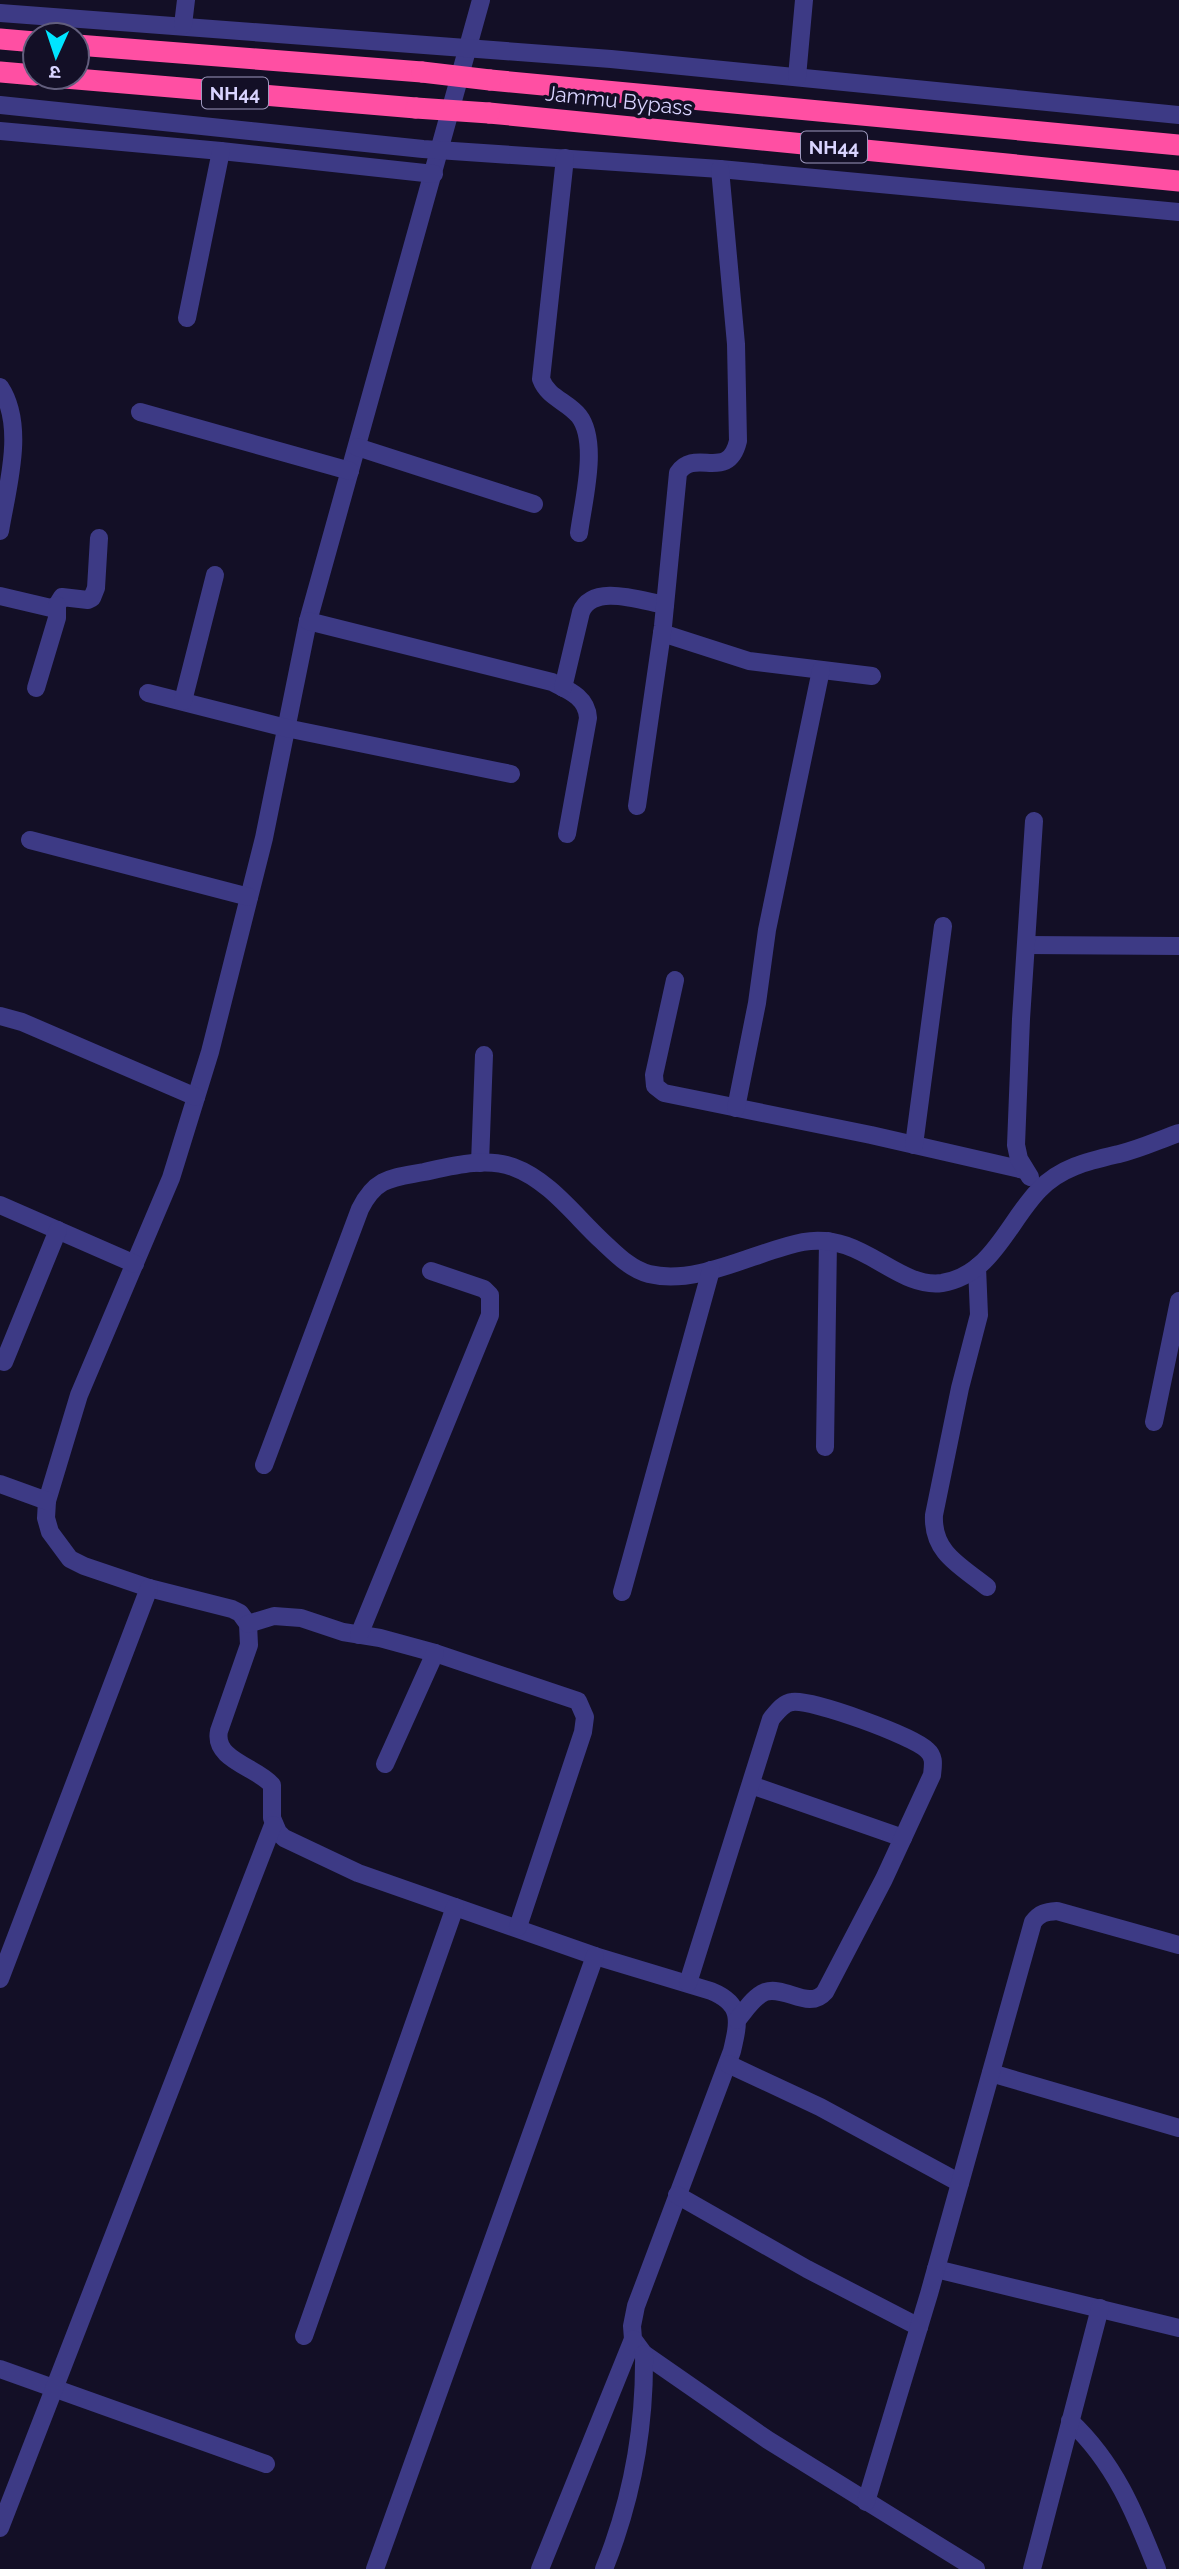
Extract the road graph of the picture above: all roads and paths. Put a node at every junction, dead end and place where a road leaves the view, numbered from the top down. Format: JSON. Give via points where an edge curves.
{"nodes":[{"id":1,"x":186,"y":0,"type":"edge"},
{"id":2,"x":481,"y":0,"type":"edge"},
{"id":3,"x":804,"y":0,"type":"edge"},
{"id":4,"x":0,"y":13,"type":"edge"},
{"id":5,"x":183,"y":25,"type":"junction"},
{"id":6,"x":0,"y":39,"type":"edge"},
{"id":7,"x":21,"y":41,"type":"edge"},
{"id":8,"x":91,"y":46,"type":"edge"},
{"id":9,"x":469,"y":48,"type":"junction"},
{"id":10,"x":0,"y":72,"type":"edge"},
{"id":11,"x":21,"y":74,"type":"edge"},
{"id":12,"x":797,"y":77,"type":"junction"},
{"id":13,"x":91,"y":80,"type":"edge"},
{"id":14,"x":0,"y":105,"type":"edge"},
{"id":15,"x":1179,"y":115,"type":"edge"},
{"id":16,"x":0,"y":131,"type":"edge"},
{"id":17,"x":1179,"y":145,"type":"edge"},
{"id":18,"x":441,"y":150,"type":"junction"},
{"id":19,"x":221,"y":151,"type":"junction"},
{"id":20,"x":565,"y":158,"type":"junction"},
{"id":21,"x":720,"y":169,"type":"junction"},
{"id":22,"x":434,"y":174,"type":"junction"},
{"id":23,"x":1179,"y":181,"type":"edge"},
{"id":24,"x":1179,"y":212,"type":"edge"},
{"id":25,"x":187,"y":318,"type":"dead end"},
{"id":26,"x":0,"y":387,"type":"edge"},
{"id":27,"x":140,"y":412,"type":"dead end"},
{"id":28,"x":357,"y":447,"type":"junction"},
{"id":29,"x":7,"y":450,"type":"edge"},
{"id":30,"x":350,"y":471,"type":"junction"},
{"id":31,"x":534,"y":504,"type":"dead end"},
{"id":32,"x":0,"y":531,"type":"edge"},
{"id":33,"x":579,"y":533,"type":"dead end"},
{"id":34,"x":99,"y":538,"type":"dead end"},
{"id":35,"x":215,"y":575,"type":"dead end"},
{"id":36,"x":0,"y":596,"type":"edge"},
{"id":37,"x":57,"y":605,"type":"junction"},
{"id":38,"x":665,"y":605,"type":"junction"},
{"id":39,"x":308,"y":621,"type":"junction"},
{"id":40,"x":662,"y":633,"type":"junction"},
{"id":41,"x":821,"y":670,"type":"junction"},
{"id":42,"x":872,"y":676,"type":"dead end"},
{"id":43,"x":36,"y":688,"type":"dead end"},
{"id":44,"x":563,"y":688,"type":"junction"},
{"id":45,"x":148,"y":693,"type":"dead end"},
{"id":46,"x":183,"y":701,"type":"junction"},
{"id":47,"x":286,"y":728,"type":"junction"},
{"id":48,"x":511,"y":774,"type":"dead end"},
{"id":49,"x":637,"y":806,"type":"dead end"},
{"id":50,"x":1034,"y":821,"type":"dead end"},
{"id":51,"x":568,"y":834,"type":"dead end"},
{"id":52,"x":30,"y":840,"type":"dead end"},
{"id":53,"x":249,"y":897,"type":"junction"},
{"id":54,"x":943,"y":926,"type":"dead end"},
{"id":55,"x":1026,"y":945,"type":"junction"},
{"id":56,"x":1179,"y":946,"type":"edge"},
{"id":57,"x":675,"y":980,"type":"dead end"},
{"id":58,"x":0,"y":1016,"type":"edge"},
{"id":59,"x":484,"y":1055,"type":"dead end"},
{"id":60,"x":196,"y":1097,"type":"junction"},
{"id":61,"x":737,"y":1108,"type":"junction"},
{"id":62,"x":1179,"y":1133,"type":"edge"},
{"id":63,"x":914,"y":1145,"type":"junction"},
{"id":64,"x":480,"y":1163,"type":"junction"},
{"id":65,"x":1024,"y":1170,"type":"junction"},
{"id":66,"x":1044,"y":1186,"type":"junction"},
{"id":67,"x":0,"y":1205,"type":"edge"},
{"id":68,"x":58,"y":1230,"type":"junction"},
{"id":69,"x":828,"y":1241,"type":"junction"},
{"id":70,"x":135,"y":1264,"type":"junction"},
{"id":71,"x":977,"y":1267,"type":"junction"},
{"id":72,"x":711,"y":1270,"type":"junction"},
{"id":73,"x":431,"y":1271,"type":"dead end"},
{"id":74,"x":1179,"y":1301,"type":"edge"},
{"id":75,"x":4,"y":1362,"type":"dead end"},
{"id":76,"x":1154,"y":1422,"type":"dead end"},
{"id":77,"x":825,"y":1447,"type":"dead end"},
{"id":78,"x":264,"y":1465,"type":"dead end"},
{"id":79,"x":0,"y":1484,"type":"edge"},
{"id":80,"x":47,"y":1501,"type":"junction"},
{"id":81,"x":987,"y":1587,"type":"dead end"},
{"id":82,"x":149,"y":1588,"type":"junction"},
{"id":83,"x":622,"y":1592,"type":"dead end"},
{"id":84,"x":248,"y":1624,"type":"junction"},
{"id":85,"x":359,"y":1635,"type":"junction"},
{"id":86,"x":435,"y":1653,"type":"junction"},
{"id":87,"x":385,"y":1764,"type":"dead end"},
{"id":88,"x":751,"y":1785,"type":"junction"},
{"id":89,"x":273,"y":1825,"type":"junction"},
{"id":90,"x":903,"y":1838,"type":"junction"},
{"id":91,"x":455,"y":1907,"type":"junction"},
{"id":92,"x":518,"y":1927,"type":"junction"},
{"id":93,"x":1179,"y":1945,"type":"edge"},
{"id":94,"x":595,"y":1956,"type":"junction"},
{"id":95,"x":0,"y":1979,"type":"edge"},
{"id":96,"x":688,"y":1983,"type":"junction"},
{"id":97,"x":737,"y":2020,"type":"junction"},
{"id":98,"x":728,"y":2064,"type":"junction"},
{"id":99,"x":991,"y":2073,"type":"junction"},
{"id":100,"x":1179,"y":2129,"type":"edge"},
{"id":101,"x":960,"y":2183,"type":"junction"},
{"id":102,"x":677,"y":2195,"type":"junction"},
{"id":103,"x":936,"y":2269,"type":"junction"},
{"id":104,"x":1100,"y":2308,"type":"junction"},
{"id":105,"x":919,"y":2327,"type":"junction"},
{"id":106,"x":1179,"y":2328,"type":"edge"},
{"id":107,"x":304,"y":2336,"type":"dead end"},
{"id":108,"x":633,"y":2339,"type":"junction"},
{"id":109,"x":645,"y":2354,"type":"junction"},
{"id":110,"x":0,"y":2369,"type":"edge"},
{"id":111,"x":55,"y":2390,"type":"junction"},
{"id":112,"x":1070,"y":2421,"type":"junction"},
{"id":113,"x":266,"y":2464,"type":"dead end"},
{"id":114,"x":866,"y":2502,"type":"junction"},
{"id":115,"x":0,"y":2528,"type":"edge"},
{"id":116,"x":375,"y":2569,"type":"edge"},
{"id":117,"x":540,"y":2569,"type":"edge"},
{"id":118,"x":604,"y":2569,"type":"edge"},
{"id":119,"x":976,"y":2569,"type":"edge"},
{"id":120,"x":1032,"y":2569,"type":"edge"},
{"id":121,"x":1157,"y":2569,"type":"edge"}],
"edges":[{"from":1,"to":5,"type":"street"},
{"from":2,"to":9,"type":"street"},
{"from":3,"to":12,"type":"street"},
{"from":4,"to":5,"type":"street"},
{"from":5,"to":9,"type":"street"},
{"from":6,"to":7,"type":"highway"},
{"from":8,"to":17,"type":"highway","name":"Jammu Bypass","number":"NH44","bridge":true,"via":[[422,72]]},
{"from":9,"to":12,"type":"street"},
{"from":9,"to":18,"type":"street"},
{"from":10,"to":11,"type":"highway"},
{"from":12,"to":15,"type":"street"},
{"from":13,"to":23,"type":"highway","name":"Jammu Bypass","number":"NH44","bridge":true,"via":[[489,113]]},
{"from":14,"to":18,"type":"street"},
{"from":16,"to":19,"type":"street"},
{"from":18,"to":20,"type":"street"},
{"from":18,"to":22,"type":"street"},
{"from":19,"to":22,"type":"street"},
{"from":19,"to":25,"type":"street"},
{"from":20,"to":21,"type":"street"},
{"from":20,"to":33,"type":"street","via":[[541,379],[553,397],[578,414],[588,436]]},
{"from":21,"to":24,"type":"street"},
{"from":21,"to":38,"type":"street","via":[[736,344],[738,441],[728,461],[691,463],[678,473]]},
{"from":22,"to":28,"type":"street"},
{"from":26,"to":29,"type":"street","via":[[14,430]]},
{"from":27,"to":30,"type":"street"},
{"from":28,"to":30,"type":"street"},
{"from":28,"to":31,"type":"street"},
{"from":29,"to":32,"type":"street"},
{"from":30,"to":39,"type":"street"},
{"from":34,"to":37,"type":"street","via":[[95,594],[88,600],[62,597]]},
{"from":35,"to":46,"type":"street"},
{"from":36,"to":37,"type":"street","via":[[51,608]]},
{"from":37,"to":43,"type":"street"},
{"from":38,"to":40,"type":"street"},
{"from":38,"to":44,"type":"street","via":[[607,596],[590,599],[581,612]]},
{"from":39,"to":44,"type":"street"},
{"from":39,"to":47,"type":"street"},
{"from":40,"to":41,"type":"street","via":[[749,661]]},
{"from":40,"to":49,"type":"street"},
{"from":41,"to":42,"type":"street"},
{"from":41,"to":61,"type":"street","via":[[767,930]]},
{"from":44,"to":51,"type":"street","via":[[581,699],[588,718]]},
{"from":45,"to":46,"type":"street"},
{"from":46,"to":47,"type":"street"},
{"from":47,"to":48,"type":"street"},
{"from":47,"to":53,"type":"street"},
{"from":50,"to":55,"type":"street"},
{"from":52,"to":53,"type":"street"},
{"from":53,"to":60,"type":"street"},
{"from":54,"to":63,"type":"street"},
{"from":55,"to":56,"type":"street"},
{"from":55,"to":65,"type":"street","via":[[1016,1146]]},
{"from":57,"to":61,"type":"street","via":[[655,1086],[664,1093]]},
{"from":58,"to":60,"type":"street"},
{"from":59,"to":64,"type":"street"},
{"from":60,"to":70,"type":"street","via":[[171,1178]]},
{"from":61,"to":63,"type":"street"},
{"from":62,"to":66,"type":"street","via":[[1073,1166]]},
{"from":63,"to":65,"type":"street"},
{"from":64,"to":72,"type":"street","via":[[512,1166],[527,1174],[634,1268],[663,1276]]},
{"from":64,"to":78,"type":"street","via":[[385,1180],[366,1197]]},
{"from":65,"to":66,"type":"street"},
{"from":66,"to":71,"type":"street"},
{"from":67,"to":68,"type":"street"},
{"from":68,"to":70,"type":"street"},
{"from":68,"to":75,"type":"street"},
{"from":69,"to":71,"type":"street","via":[[860,1250],[920,1282],[955,1280]]},
{"from":69,"to":72,"type":"street","via":[[806,1242]]},
{"from":69,"to":77,"type":"street"},
{"from":70,"to":80,"type":"street","via":[[79,1395]]},
{"from":71,"to":81,"type":"street","via":[[979,1315],[933,1530],[942,1549]]},
{"from":72,"to":83,"type":"street"},
{"from":73,"to":85,"type":"street","via":[[484,1289],[490,1295],[490,1315]]},
{"from":74,"to":76,"type":"street"},
{"from":79,"to":80,"type":"street"},
{"from":80,"to":82,"type":"street","via":[[50,1532],[70,1559]]},
{"from":82,"to":84,"type":"street","via":[[232,1609]]},
{"from":82,"to":95,"type":"street"},
{"from":84,"to":85,"type":"street","via":[[288,1616]]},
{"from":84,"to":89,"type":"street","via":[[249,1645],[218,1742],[225,1753],[272,1785]]},
{"from":85,"to":86,"type":"street"},
{"from":86,"to":87,"type":"street"},
{"from":86,"to":92,"type":"street","via":[[571,1698],[583,1708],[583,1732]]},
{"from":88,"to":90,"type":"street"},
{"from":88,"to":90,"type":"street","via":[[772,1719],[780,1708],[790,1702],[837,1712],[911,1739],[934,1761]]},
{"from":88,"to":96,"type":"street"},
{"from":89,"to":91,"type":"street","via":[[284,1838],[358,1873]]},
{"from":89,"to":111,"type":"street"},
{"from":90,"to":97,"type":"street","via":[[821,1997],[766,1992]]},
{"from":91,"to":92,"type":"street"},
{"from":91,"to":107,"type":"street"},
{"from":92,"to":94,"type":"street"},
{"from":93,"to":99,"type":"street","via":[[1056,1911],[1038,1915]]},
{"from":94,"to":96,"type":"street"},
{"from":94,"to":116,"type":"street"},
{"from":96,"to":97,"type":"street","via":[[729,2000]]},
{"from":97,"to":98,"type":"street"},
{"from":98,"to":101,"type":"street","via":[[820,2107]]},
{"from":98,"to":102,"type":"street"},
{"from":99,"to":100,"type":"street"},
{"from":99,"to":101,"type":"street"},
{"from":101,"to":103,"type":"street"},
{"from":102,"to":105,"type":"street"},
{"from":102,"to":108,"type":"street","via":[[636,2306]]},
{"from":103,"to":104,"type":"street"},
{"from":103,"to":105,"type":"street"},
{"from":104,"to":106,"type":"street"},
{"from":104,"to":112,"type":"street"},
{"from":105,"to":114,"type":"street"},
{"from":108,"to":109,"type":"street"},
{"from":108,"to":117,"type":"street"},
{"from":109,"to":114,"type":"street"},
{"from":109,"to":118,"type":"street","via":[[636,2467]]},
{"from":110,"to":111,"type":"street"},
{"from":111,"to":113,"type":"street"},
{"from":111,"to":115,"type":"street"},
{"from":112,"to":120,"type":"street"},
{"from":112,"to":121,"type":"street","via":[[1093,2442],[1116,2477]]},
{"from":114,"to":119,"type":"street"}]}
